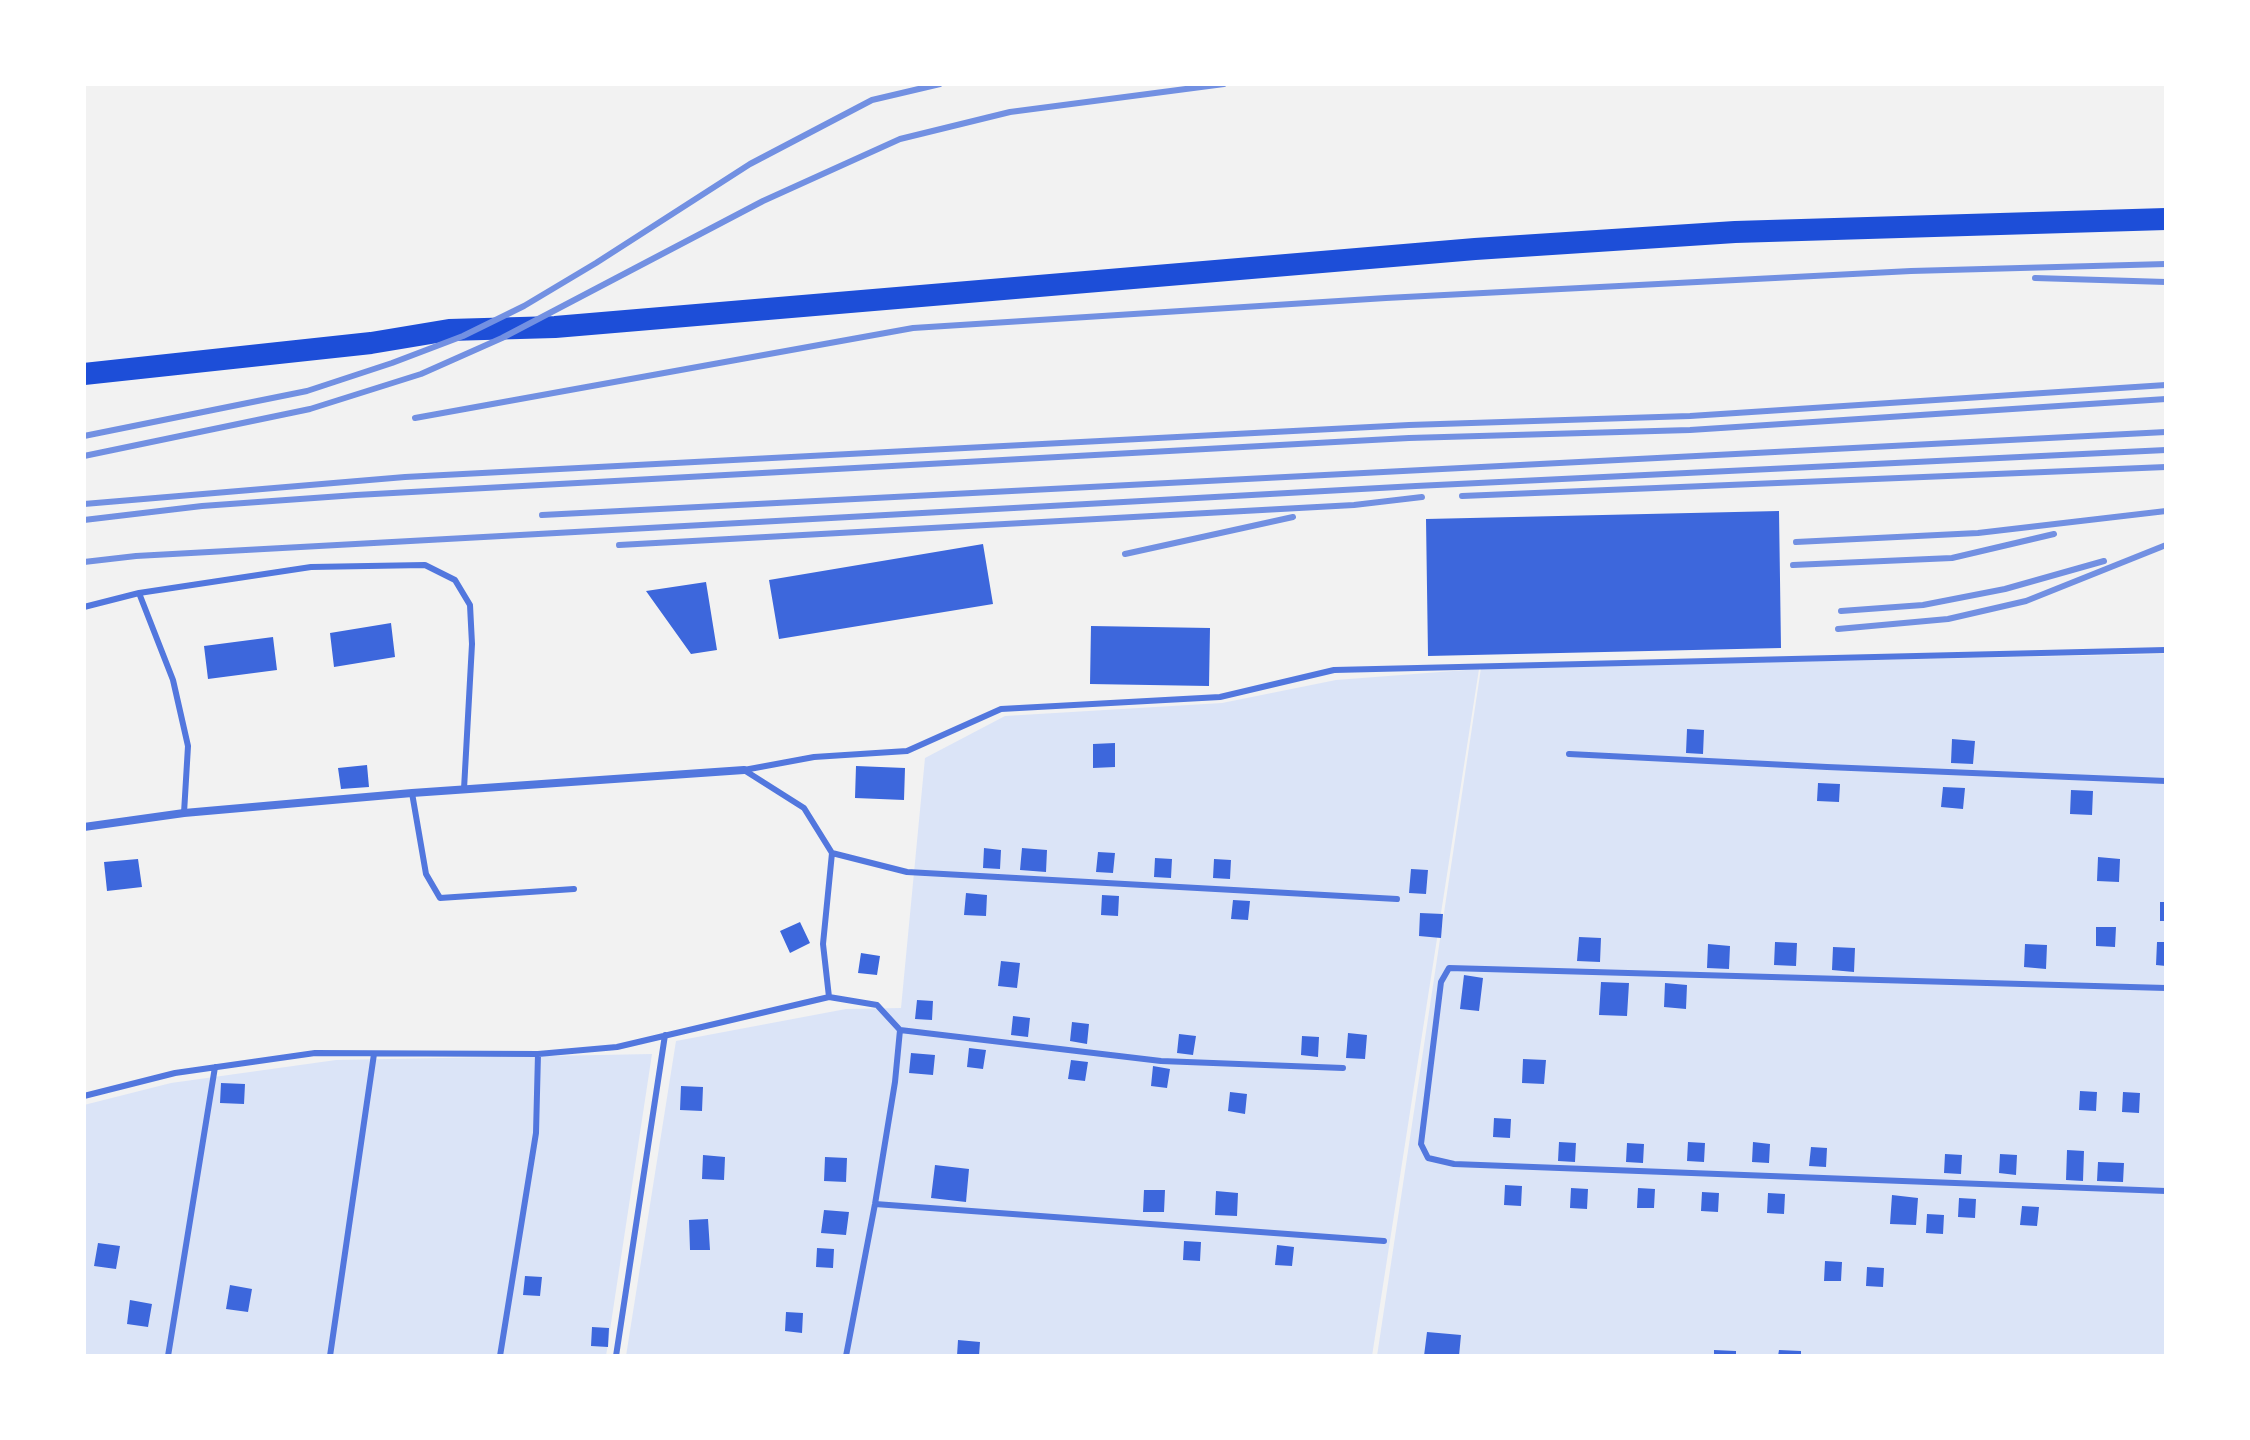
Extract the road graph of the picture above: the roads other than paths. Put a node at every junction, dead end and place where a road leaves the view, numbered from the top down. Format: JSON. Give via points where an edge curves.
{"nodes":[{"id":1,"x":2166,"y":219,"type":"edge"},
{"id":2,"x":84,"y":374,"type":"edge"},
{"id":3,"x":139,"y":593,"type":"junction"},
{"id":4,"x":84,"y":607,"type":"edge"},
{"id":5,"x":2166,"y":650,"type":"edge"},
{"id":6,"x":1569,"y":754,"type":"dead end"},
{"id":7,"x":744,"y":770,"type":"junction"},
{"id":8,"x":2166,"y":781,"type":"edge"},
{"id":9,"x":464,"y":789,"type":"junction"},
{"id":10,"x":412,"y":793,"type":"junction"},
{"id":11,"x":184,"y":813,"type":"junction"},
{"id":12,"x":84,"y":827,"type":"edge"},
{"id":13,"x":832,"y":853,"type":"junction"},
{"id":14,"x":574,"y":889,"type":"dead end"},
{"id":15,"x":1397,"y":899,"type":"dead end"},
{"id":16,"x":2166,"y":988,"type":"edge"},
{"id":17,"x":829,"y":997,"type":"junction"},
{"id":18,"x":900,"y":1030,"type":"junction"},
{"id":19,"x":665,"y":1035,"type":"junction"},
{"id":20,"x":374,"y":1054,"type":"junction"},
{"id":21,"x":538,"y":1054,"type":"junction"},
{"id":22,"x":215,"y":1067,"type":"junction"},
{"id":23,"x":1343,"y":1068,"type":"dead end"},
{"id":24,"x":84,"y":1096,"type":"edge"},
{"id":25,"x":2166,"y":1191,"type":"edge"},
{"id":26,"x":875,"y":1204,"type":"junction"},
{"id":27,"x":1384,"y":1241,"type":"dead end"},
{"id":28,"x":168,"y":1356,"type":"edge"},
{"id":29,"x":330,"y":1356,"type":"edge"},
{"id":30,"x":500,"y":1356,"type":"edge"},
{"id":31,"x":616,"y":1356,"type":"edge"},
{"id":32,"x":846,"y":1356,"type":"edge"}],
"edges":[{"from":1,"to":2,"type":"highway","via":[[1735,232],[1475,249],[555,327],[449,330]]},
{"from":3,"to":4,"type":"lane"},
{"from":3,"to":9,"type":"lane","via":[[311,567],[425,565],[455,580],[470,605],[472,644]]},
{"from":3,"to":11,"type":"lane","via":[[173,680],[188,746]]},
{"from":5,"to":7,"type":"lane","via":[[1334,670],[1220,697],[1001,709],[907,751],[814,757]]},
{"from":6,"to":8,"type":"lane"},
{"from":7,"to":9,"type":"street"},
{"from":7,"to":13,"type":"lane","via":[[804,808]]},
{"from":9,"to":10,"type":"street"},
{"from":10,"to":11,"type":"street"},
{"from":10,"to":14,"type":"lane","via":[[426,874],[440,898]]},
{"from":11,"to":12,"type":"street"},
{"from":13,"to":15,"type":"lane","via":[[907,872]]},
{"from":13,"to":17,"type":"lane","via":[[823,944]]},
{"from":16,"to":25,"type":"lane","via":[[1449,968],[1441,982],[1421,1144],[1428,1158],[1454,1164]]},
{"from":17,"to":18,"type":"lane","via":[[877,1005]]},
{"from":17,"to":19,"type":"lane"},
{"from":18,"to":23,"type":"lane","via":[[1161,1061]]},
{"from":18,"to":26,"type":"lane"},
{"from":19,"to":21,"type":"lane","via":[[617,1047]]},
{"from":19,"to":31,"type":"lane"},
{"from":20,"to":21,"type":"lane"},
{"from":20,"to":22,"type":"lane","via":[[315,1053]]},
{"from":20,"to":29,"type":"lane"},
{"from":21,"to":30,"type":"lane","via":[[536,1133]]},
{"from":22,"to":24,"type":"lane"},
{"from":22,"to":28,"type":"lane"},
{"from":26,"to":27,"type":"lane"},
{"from":26,"to":32,"type":"lane"}]}
